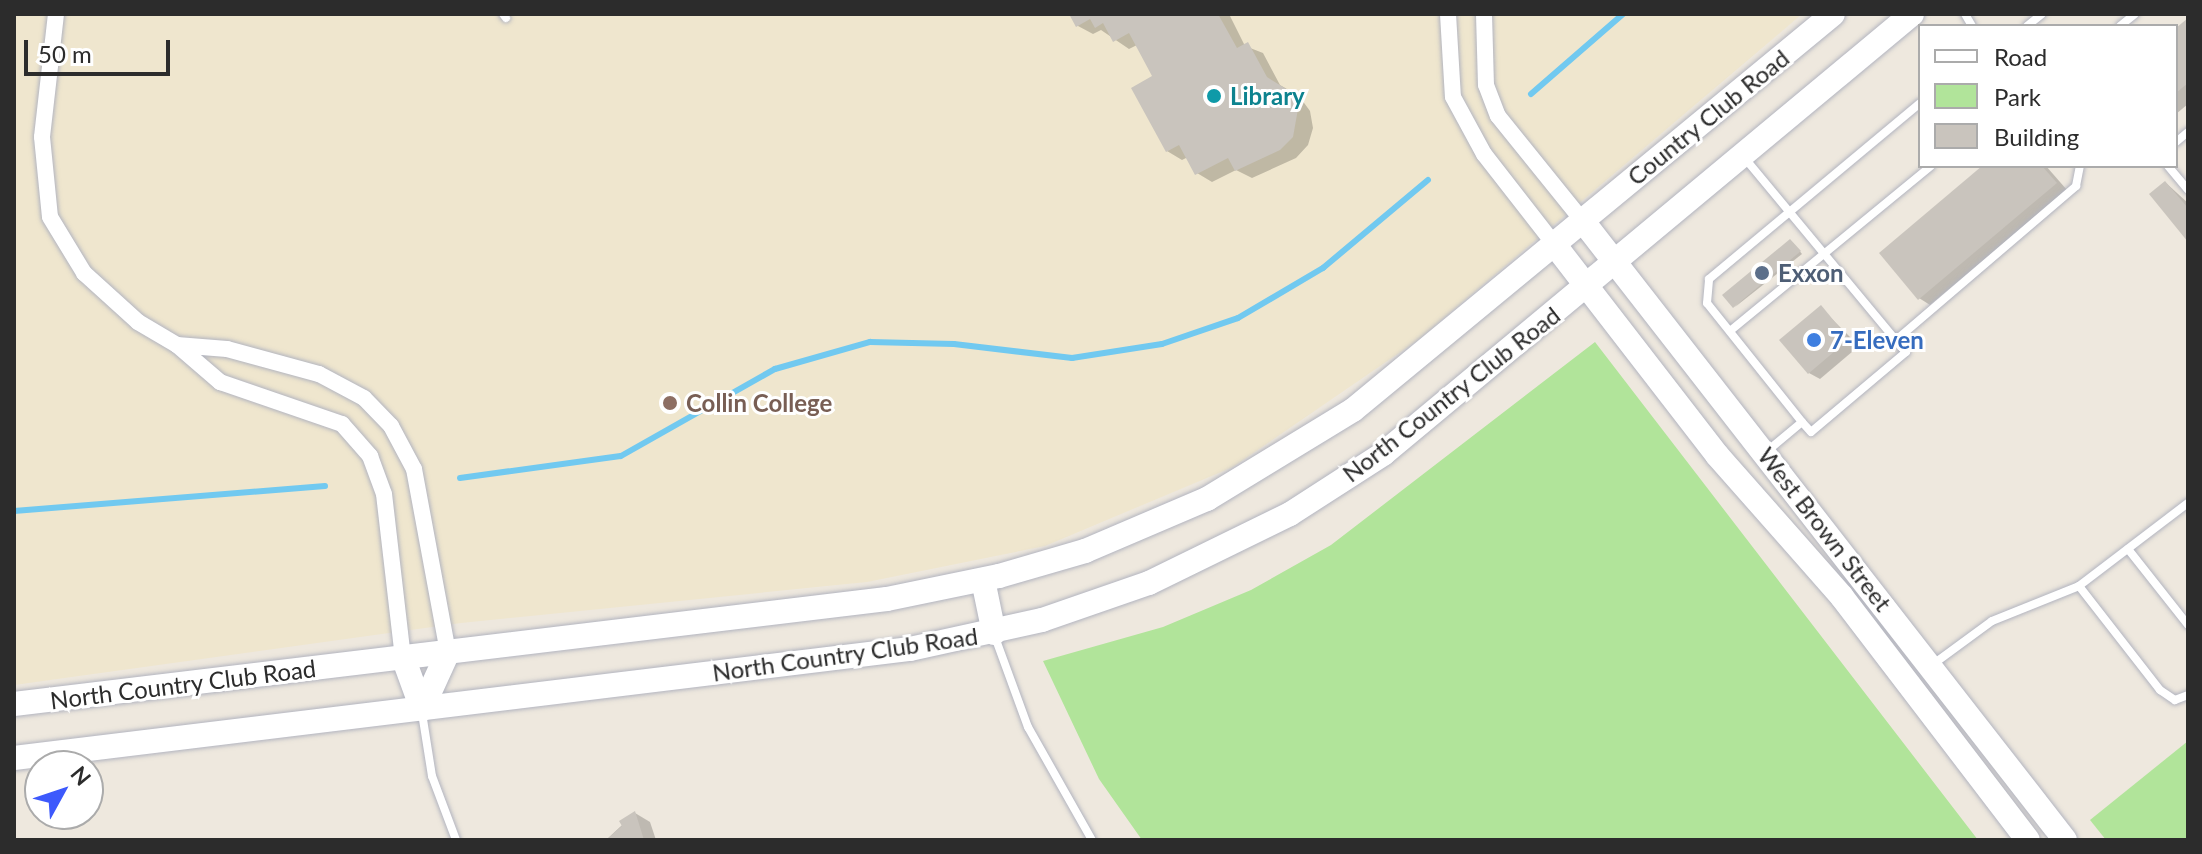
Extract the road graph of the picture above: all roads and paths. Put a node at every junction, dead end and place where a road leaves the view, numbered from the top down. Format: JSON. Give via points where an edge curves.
{"nodes":[{"id":1,"x":56,"y":14,"type":"edge"},
{"id":2,"x":1448,"y":14,"type":"edge"},
{"id":3,"x":1484,"y":14,"type":"edge"},
{"id":4,"x":1833,"y":14,"type":"edge"},
{"id":5,"x":1912,"y":14,"type":"edge"},
{"id":6,"x":1918,"y":105,"type":"edge"},
{"id":7,"x":1742,"y":156,"type":"junction"},
{"id":8,"x":1928,"y":168,"type":"edge"},
{"id":9,"x":2080,"y":168,"type":"edge"},
{"id":10,"x":2170,"y":168,"type":"edge"},
{"id":11,"x":2188,"y":190,"type":"edge"},
{"id":12,"x":1790,"y":213,"type":"junction"},
{"id":13,"x":1582,"y":220,"type":"junction"},
{"id":14,"x":1554,"y":244,"type":"junction"},
{"id":15,"x":1822,"y":252,"type":"junction"},
{"id":16,"x":1615,"y":261,"type":"junction"},
{"id":17,"x":1586,"y":286,"type":"junction"},
{"id":18,"x":1730,"y":331,"type":"junction"},
{"id":19,"x":1896,"y":340,"type":"junction"},
{"id":20,"x":177,"y":345,"type":"junction"},
{"id":21,"x":1802,"y":422,"type":"junction"},
{"id":22,"x":1766,"y":452,"type":"junction"},
{"id":23,"x":2188,"y":503,"type":"edge"},
{"id":24,"x":2128,"y":549,"type":"junction"},
{"id":25,"x":983,"y":580,"type":"junction"},
{"id":26,"x":2079,"y":586,"type":"junction"},
{"id":27,"x":1842,"y":597,"type":"junction"},
{"id":28,"x":2188,"y":625,"type":"edge"},
{"id":29,"x":994,"y":633,"type":"junction"},
{"id":30,"x":448,"y":652,"type":"junction"},
{"id":31,"x":403,"y":657,"type":"junction"},
{"id":32,"x":1931,"y":666,"type":"junction"},
{"id":33,"x":2188,"y":695,"type":"edge"},
{"id":34,"x":14,"y":704,"type":"edge"},
{"id":35,"x":422,"y":709,"type":"junction"},
{"id":36,"x":14,"y":758,"type":"edge"},
{"id":37,"x":456,"y":840,"type":"edge"},
{"id":38,"x":1092,"y":840,"type":"edge"},
{"id":39,"x":2028,"y":840,"type":"edge"},
{"id":40,"x":2065,"y":840,"type":"edge"}],
"edges":[{"from":1,"to":20,"type":"street","via":[[42,137],[50,217],[84,273],[138,322]]},
{"from":2,"to":14,"type":"street","via":[[1453,97],[1484,154]]},
{"from":3,"to":13,"type":"street","via":[[1486,85],[1498,116]]},
{"from":4,"to":13,"type":"main road","name":"Country Club Road"},
{"from":5,"to":7,"type":"main road","name":"North Country Club Road"},
{"from":6,"to":12,"type":"lane"},
{"from":7,"to":12,"type":"lane"},
{"from":7,"to":16,"type":"main road","name":"North Country Club Road"},
{"from":8,"to":15,"type":"lane"},
{"from":9,"to":19,"type":"lane","via":[[2076,186]]},
{"from":10,"to":11,"type":"lane"},
{"from":12,"to":15,"type":"lane"},
{"from":12,"to":18,"type":"lane","via":[[1709,279],[1707,303]]},
{"from":13,"to":14,"type":"main road","name":"North Country Club Road"},
{"from":13,"to":16,"type":"main road","name":"West Brown Street"},
{"from":14,"to":17,"type":"main road","name":"West Brown Street"},
{"from":14,"to":25,"type":"main road","name":"North Country Club Road","via":[[1405,369],[1311,439],[1148,526],[1071,556]]},
{"from":15,"to":18,"type":"lane"},
{"from":15,"to":19,"type":"lane"},
{"from":16,"to":17,"type":"main road","name":"North Country Club Road"},
{"from":16,"to":22,"type":"main road","name":"West Brown Street"},
{"from":17,"to":27,"type":"main road","name":"West Brown Street","via":[[1717,455]]},
{"from":17,"to":29,"type":"main road","name":"North Country Club Road","via":[[1383,454],[1290,514],[1149,583]]},
{"from":18,"to":21,"type":"lane"},
{"from":19,"to":21,"type":"lane","via":[[1906,352],[1811,432]]},
{"from":20,"to":30,"type":"street","via":[[227,349],[319,374],[364,398],[391,426],[414,469]]},
{"from":20,"to":31,"type":"street","via":[[220,382],[342,424],[370,456],[384,494]]},
{"from":21,"to":22,"type":"lane"},
{"from":22,"to":32,"type":"main road","name":"West Brown Street"},
{"from":23,"to":24,"type":"lane"},
{"from":24,"to":26,"type":"lane"},
{"from":24,"to":28,"type":"lane"},
{"from":25,"to":29,"type":"main road"},
{"from":25,"to":30,"type":"main road","name":"North Country Club Road","via":[[887,599]]},
{"from":26,"to":32,"type":"lane","via":[[1992,621]]},
{"from":26,"to":33,"type":"lane","via":[[2160,690],[2175,700]]},
{"from":27,"to":32,"type":"main road","via":[[1910,661]]},
{"from":27,"to":39,"type":"main road","name":"West Brown Street"},
{"from":29,"to":35,"type":"main road","name":"North Country Club Road","via":[[868,655]]},
{"from":29,"to":38,"type":"lane","via":[[1028,727]]},
{"from":30,"to":31,"type":"main road","name":"North Country Club Road"},
{"from":30,"to":35,"type":"main road"},
{"from":31,"to":34,"type":"main road","name":"North Country Club Road"},
{"from":31,"to":35,"type":"main road"},
{"from":32,"to":40,"type":"main road","name":"West Brown Street"},
{"from":35,"to":36,"type":"main road","name":"North Country Club Road"},
{"from":35,"to":37,"type":"lane","via":[[432,776]]}]}
